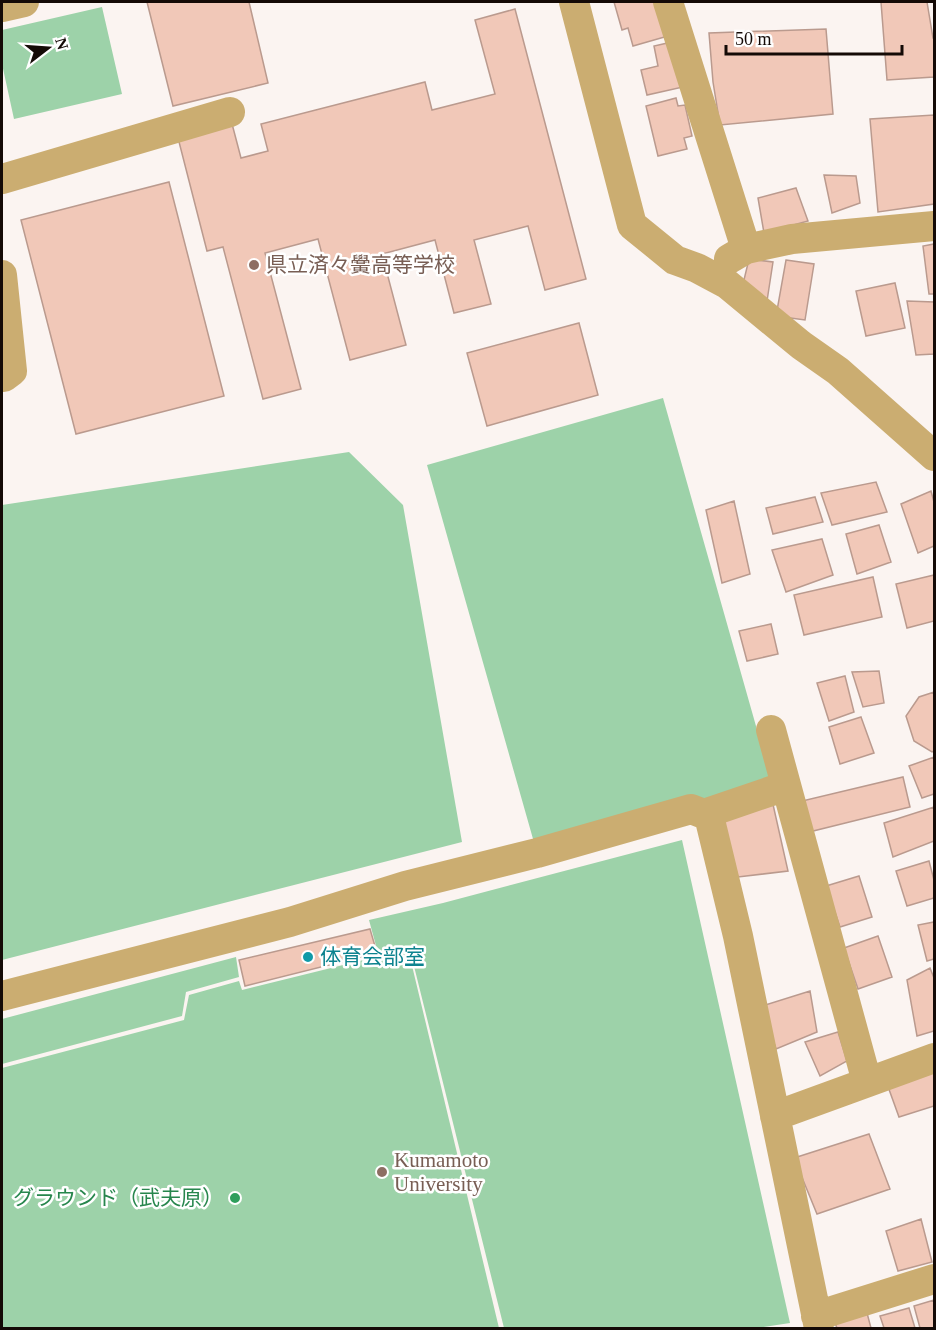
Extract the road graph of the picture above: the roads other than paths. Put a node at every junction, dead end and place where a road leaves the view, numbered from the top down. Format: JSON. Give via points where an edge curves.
{"nodes":[{"id":1,"x":24,"y":2,"type":"edge"},
{"id":2,"x":574,"y":2,"type":"edge"},
{"id":3,"x":668,"y":2,"type":"edge"},
{"id":4,"x":2,"y":8,"type":"edge"},
{"id":5,"x":230,"y":112,"type":"dead end"},
{"id":6,"x":2,"y":179,"type":"edge"},
{"id":7,"x":934,"y":226,"type":"edge"},
{"id":8,"x":746,"y":249,"type":"junction"},
{"id":9,"x":697,"y":268,"type":"junction"},
{"id":10,"x":2,"y":275,"type":"edge"},
{"id":11,"x":2,"y":377,"type":"edge"},
{"id":12,"x":934,"y":456,"type":"edge"},
{"id":13,"x":771,"y":730,"type":"dead end"},
{"id":14,"x":786,"y":786,"type":"junction"},
{"id":15,"x":704,"y":814,"type":"junction"},
{"id":16,"x":2,"y":996,"type":"edge"},
{"id":17,"x":934,"y":1058,"type":"edge"},
{"id":18,"x":867,"y":1082,"type":"junction"},
{"id":19,"x":775,"y":1116,"type":"junction"},
{"id":20,"x":934,"y":1280,"type":"edge"},
{"id":21,"x":817,"y":1322,"type":"edge"}],
"edges":[{"from":1,"to":4,"type":"street"},
{"from":2,"to":9,"type":"street","via":[[632,225],[675,260]]},
{"from":3,"to":8,"type":"street"},
{"from":5,"to":6,"type":"street"},
{"from":7,"to":8,"type":"street","via":[[792,239]]},
{"from":8,"to":9,"type":"street","via":[[726,260]]},
{"from":9,"to":12,"type":"street","via":[[727,284],[838,371]]},
{"from":10,"to":11,"type":"street","via":[[12,371]]},
{"from":13,"to":14,"type":"street"},
{"from":14,"to":15,"type":"street"},
{"from":14,"to":18,"type":"street"},
{"from":15,"to":16,"type":"street","via":[[692,809],[405,886],[290,922]]},
{"from":15,"to":19,"type":"street","via":[[709,816],[738,936]]},
{"from":17,"to":18,"type":"street"},
{"from":18,"to":19,"type":"street"},
{"from":19,"to":21,"type":"street"},
{"from":20,"to":21,"type":"street"}]}
